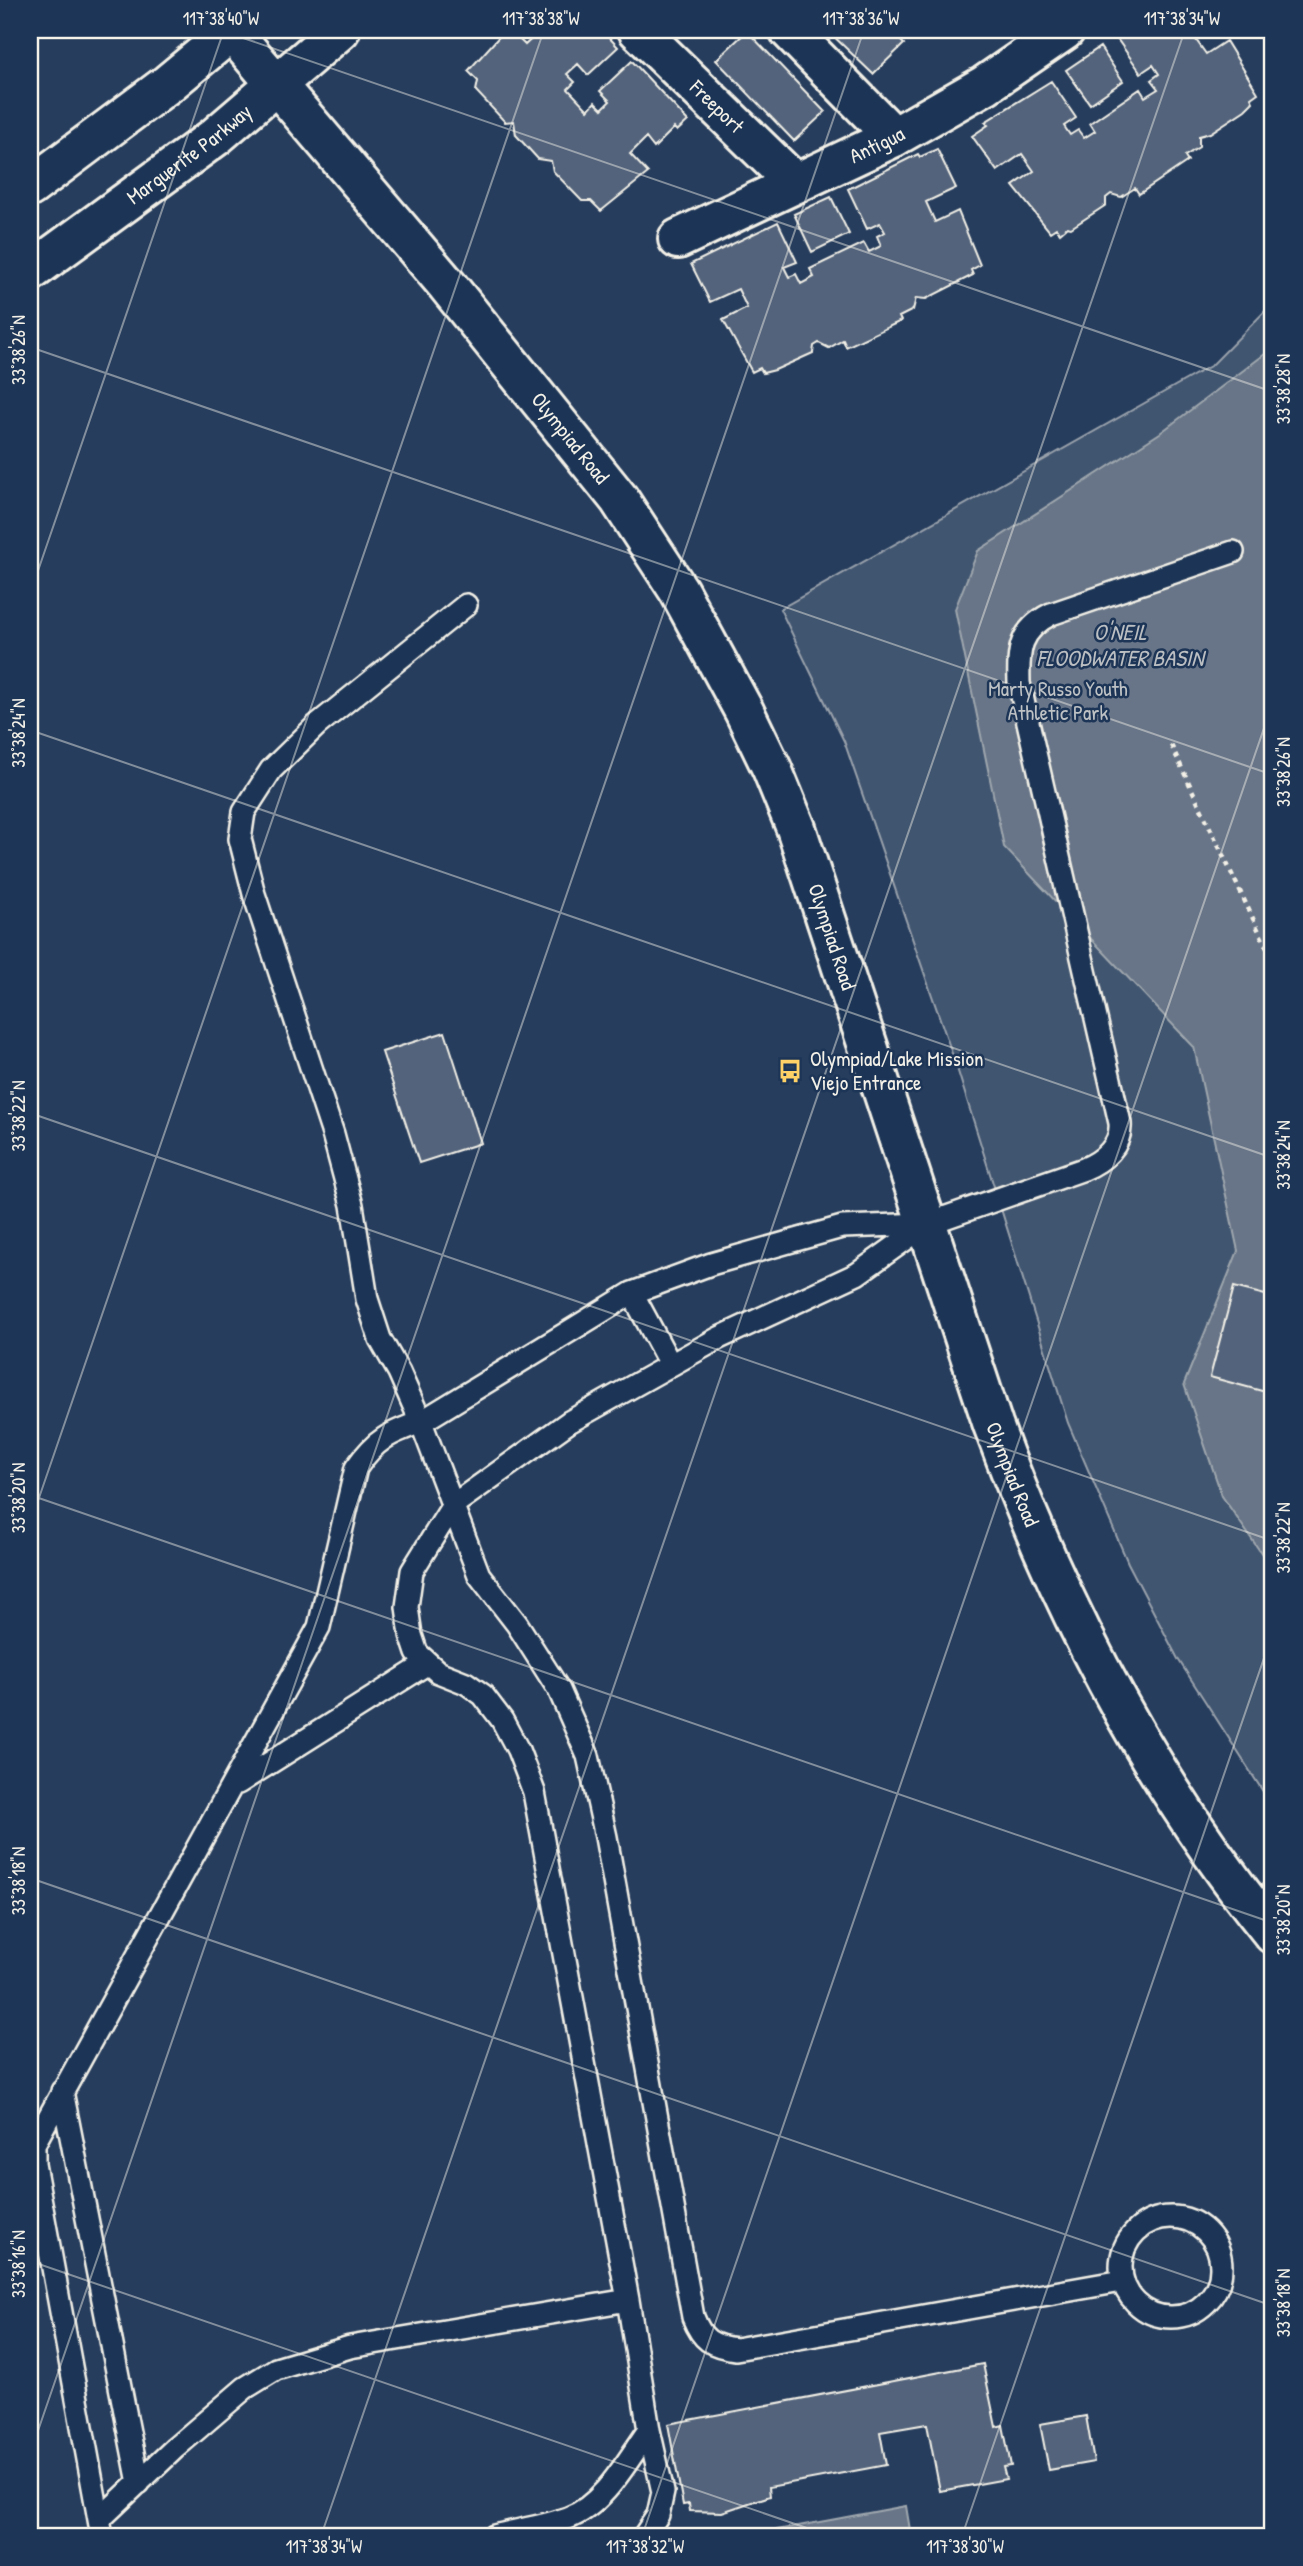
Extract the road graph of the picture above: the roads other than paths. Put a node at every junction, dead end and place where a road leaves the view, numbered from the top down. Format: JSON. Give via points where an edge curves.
{"nodes":[{"id":1,"x":340,"y":30,"type":"edge"},
{"id":2,"x":638,"y":30,"type":"edge"},
{"id":3,"x":789,"y":30,"type":"edge"},
{"id":4,"x":1065,"y":30,"type":"edge"},
{"id":5,"x":232,"y":31,"type":"edge"},
{"id":6,"x":276,"y":85,"type":"junction"},
{"id":7,"x":894,"y":137,"type":"junction"},
{"id":8,"x":795,"y":183,"type":"junction"},
{"id":9,"x":30,"y":187,"type":"edge"},
{"id":10,"x":678,"y":239,"type":"dead end"},
{"id":11,"x":30,"y":272,"type":"edge"},
{"id":12,"x":1233,"y":552,"type":"dead end"},
{"id":13,"x":466,"y":605,"type":"dead end"},
{"id":14,"x":926,"y":1224,"type":"junction"},
{"id":15,"x":632,"y":1293,"type":"junction"},
{"id":16,"x":670,"y":1364,"type":"junction"},
{"id":17,"x":421,"y":1422,"type":"junction"},
{"id":18,"x":453,"y":1505,"type":"junction"},
{"id":19,"x":428,"y":1663,"type":"junction"},
{"id":20,"x":234,"y":1785,"type":"junction"},
{"id":21,"x":1273,"y":1934,"type":"edge"},
{"id":22,"x":62,"y":2091,"type":"junction"},
{"id":23,"x":1122,"y":2281,"type":"junction"},
{"id":24,"x":628,"y":2300,"type":"junction"},
{"id":25,"x":649,"y":2430,"type":"junction"},
{"id":26,"x":139,"y":2483,"type":"junction"},
{"id":27,"x":101,"y":2528,"type":"edge"},
{"id":28,"x":555,"y":2529,"type":"edge"},
{"id":29,"x":494,"y":2536,"type":"edge"},
{"id":30,"x":644,"y":2536,"type":"edge"}],
"edges":[{"from":1,"to":6,"type":"main road","name":"Marguerite Parkway"},
{"from":2,"to":8,"type":"main road","name":"Freeport"},
{"from":3,"to":7,"type":"main road"},
{"from":4,"to":7,"type":"main road","name":"Antigua","via":[[985,85]]},
{"from":5,"to":6,"type":"main road","name":"Olympiad Road"},
{"from":5,"to":9,"type":"main road"},
{"from":6,"to":11,"type":"main road","name":"Marguerite Parkway","via":[[215,137]]},
{"from":6,"to":14,"type":"main road","name":"Olympiad Road","via":[[548,407],[620,499],[679,591],[772,769],[796,828]]},
{"from":7,"to":8,"type":"main road","name":"Antigua"},
{"from":8,"to":10,"type":"main road","name":"Antigua"},
{"from":12,"to":14,"type":"lane","via":[[1082,600],[1031,626],[1020,644],[1019,683],[1121,1131],[1114,1148],[1093,1165]]},
{"from":13,"to":17,"type":"lane","via":[[317,725],[271,770],[244,812],[240,839],[333,1134],[380,1339]]},
{"from":14,"to":15,"type":"lane","via":[[842,1227],[711,1264]]},
{"from":14,"to":16,"type":"lane","via":[[857,1274]]},
{"from":14,"to":21,"type":"main road","name":"Olympiad Road","via":[[1023,1509],[1057,1586],[1156,1768],[1222,1871]]},
{"from":15,"to":16,"type":"lane"},
{"from":15,"to":17,"type":"lane"},
{"from":16,"to":18,"type":"lane","via":[[569,1422]]},
{"from":17,"to":18,"type":"lane"},
{"from":17,"to":20,"type":"lane","via":[[387,1434],[356,1468],[319,1627]]},
{"from":18,"to":19,"type":"lane","via":[[412,1571],[407,1607],[411,1635],[417,1653]]},
{"from":18,"to":23,"type":"lane","via":[[479,1575],[559,1690],[588,1756],[693,2317],[701,2335],[715,2346],[736,2349]]},
{"from":19,"to":20,"type":"lane"},
{"from":19,"to":24,"type":"lane","via":[[483,1695],[518,1750],[534,1792]]},
{"from":20,"to":22,"type":"lane"},
{"from":22,"to":26,"type":"lane"},
{"from":22,"to":27,"type":"lane","via":[[34,2144],[34,2164]]},
{"from":23,"to":23,"type":"lane","via":[[1140,2307],[1155,2315],[1187,2315],[1212,2295],[1221,2265],[1218,2249],[1196,2223],[1180,2217],[1154,2219],[1133,2233],[1124,2247]]},
{"from":24,"to":25,"type":"lane"},
{"from":24,"to":26,"type":"lane","via":[[350,2347],[284,2365],[244,2388]]},
{"from":25,"to":28,"type":"lane","via":[[608,2485]]},
{"from":25,"to":30,"type":"lane","via":[[663,2492],[657,2515]]},
{"from":26,"to":27,"type":"lane"},
{"from":28,"to":29,"type":"lane"}]}
